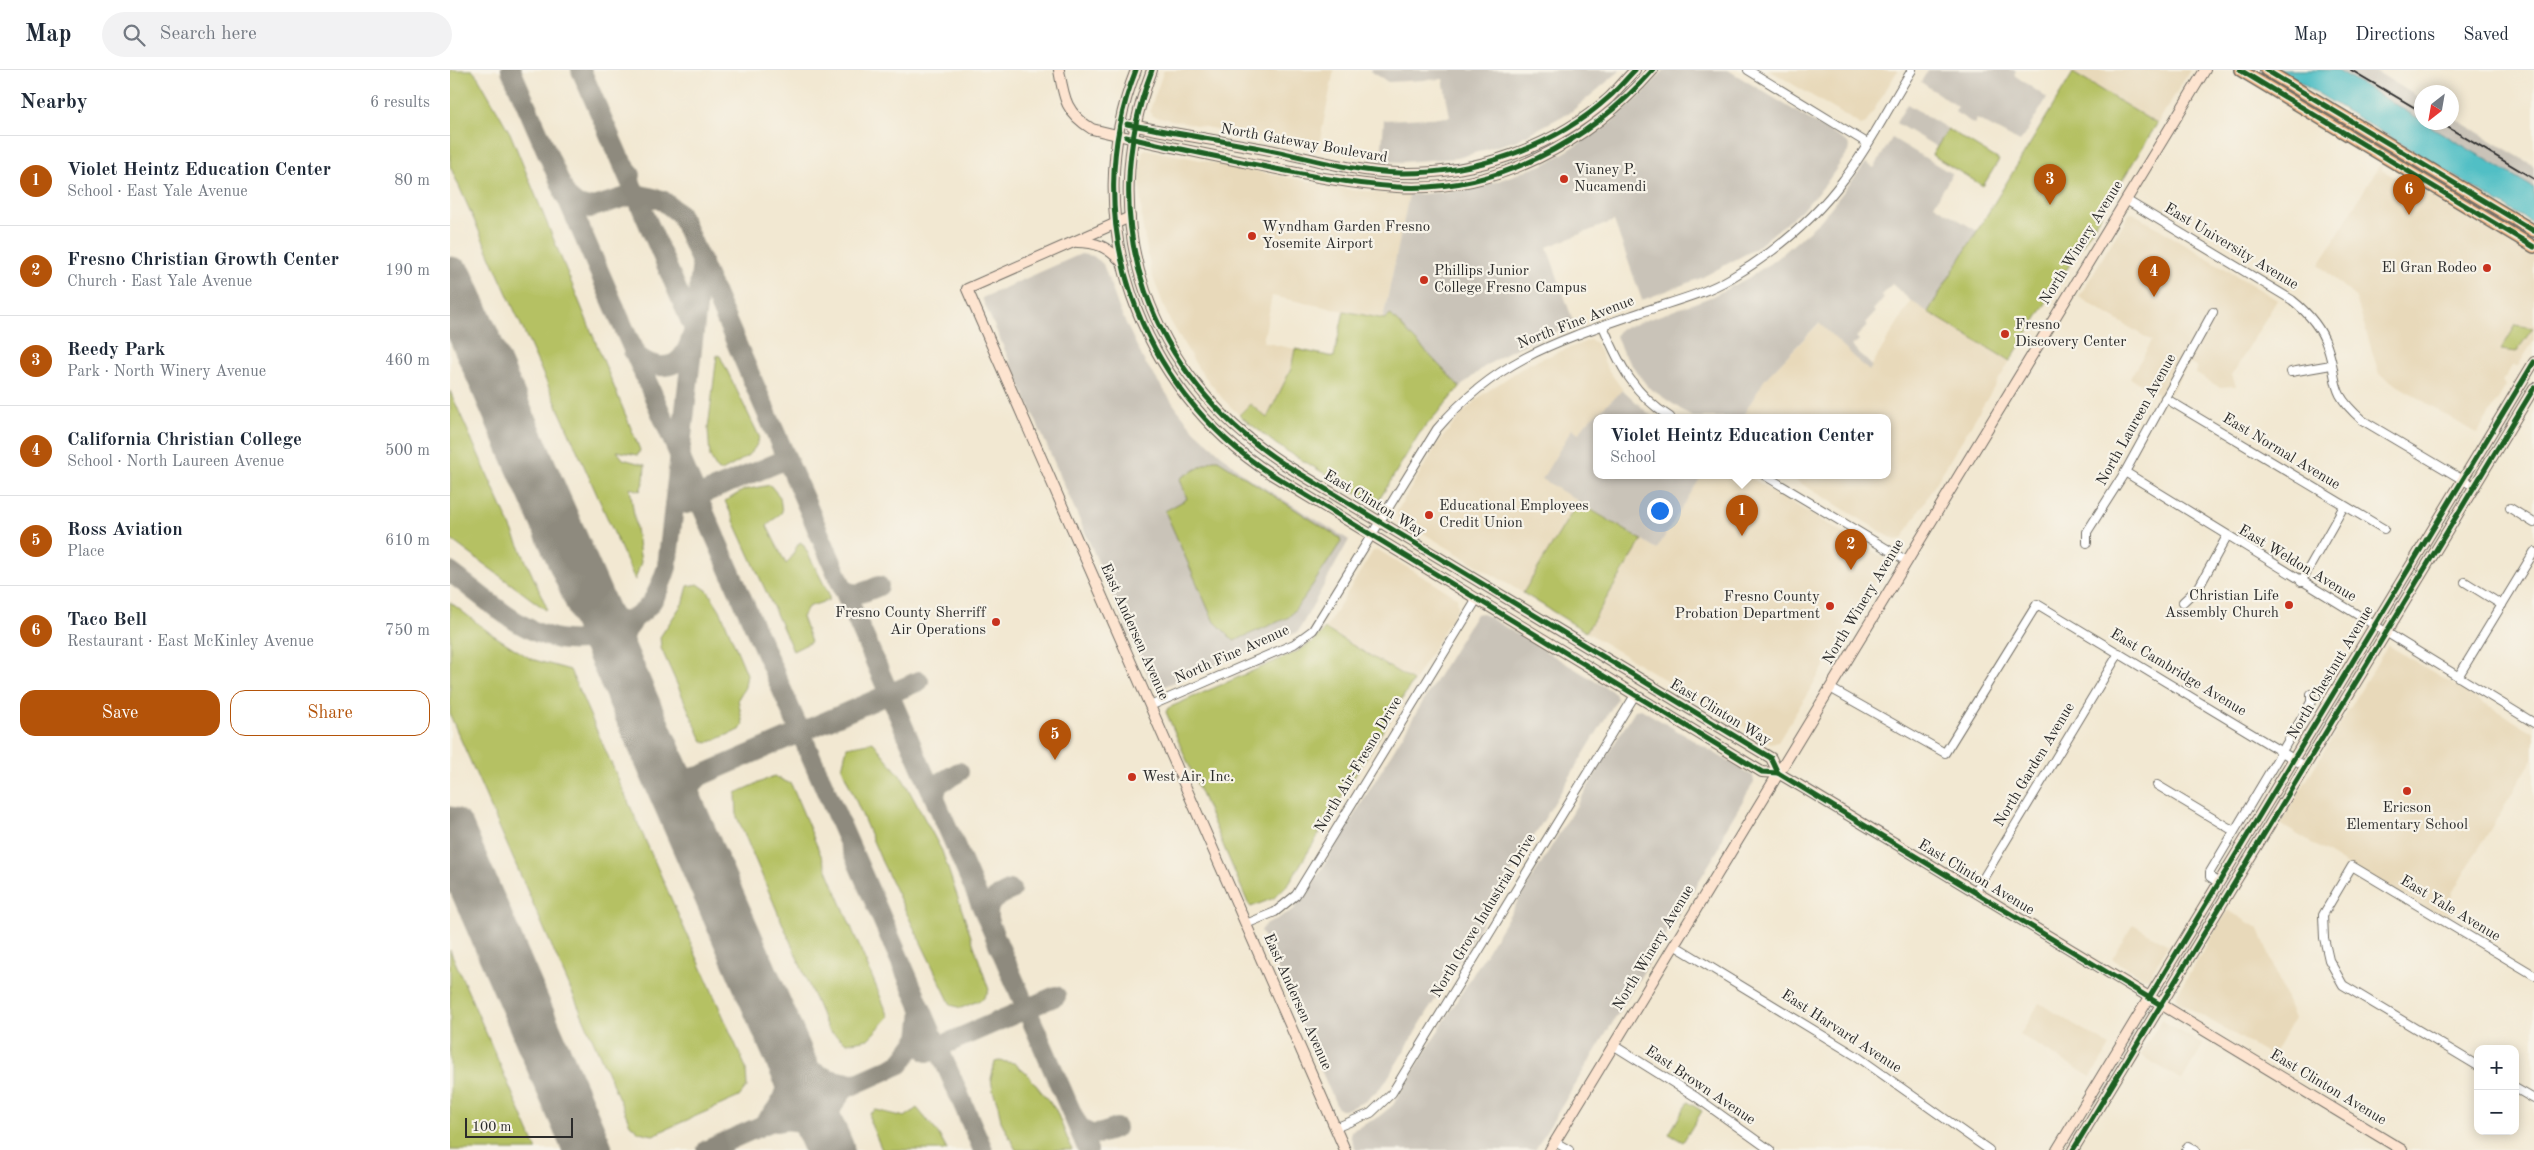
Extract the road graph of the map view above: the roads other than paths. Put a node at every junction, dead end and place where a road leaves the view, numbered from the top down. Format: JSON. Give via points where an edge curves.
{"nodes":[{"id":1,"x":1059,"y":70,"type":"edge"},
{"id":2,"x":1063,"y":70,"type":"edge"},
{"id":3,"x":1136,"y":70,"type":"edge"},
{"id":4,"x":1152,"y":70,"type":"edge"},
{"id":5,"x":1635,"y":70,"type":"edge"},
{"id":6,"x":1653,"y":70,"type":"edge"},
{"id":7,"x":1748,"y":70,"type":"edge"},
{"id":8,"x":1912,"y":70,"type":"edge"},
{"id":9,"x":2205,"y":70,"type":"edge"},
{"id":10,"x":2240,"y":70,"type":"edge"},
{"id":11,"x":2266,"y":70,"type":"edge"},
{"id":12,"x":1061,"y":81,"type":"junction"},
{"id":13,"x":1121,"y":123,"type":"junction"},
{"id":14,"x":1135,"y":126,"type":"junction"},
{"id":15,"x":1119,"y":136,"type":"junction"},
{"id":16,"x":1133,"y":139,"type":"junction"},
{"id":17,"x":1867,"y":143,"type":"junction"},
{"id":18,"x":2400,"y":166,"type":"junction"},
{"id":19,"x":1345,"y":167,"type":"junction"},
{"id":20,"x":1343,"y":180,"type":"junction"},
{"id":21,"x":2126,"y":200,"type":"junction"},
{"id":22,"x":1130,"y":217,"type":"junction"},
{"id":23,"x":2510,"y":217,"type":"junction"},
{"id":24,"x":1116,"y":223,"type":"junction"},
{"id":25,"x":2534,"y":231,"type":"edge"},
{"id":26,"x":1074,"y":242,"type":"junction"},
{"id":27,"x":2534,"y":246,"type":"edge"},
{"id":28,"x":1121,"y":262,"type":"junction"},
{"id":29,"x":2214,"y":312,"type":"dead end"},
{"id":30,"x":1603,"y":326,"type":"junction"},
{"id":31,"x":2534,"y":362,"type":"edge"},
{"id":32,"x":2331,"y":365,"type":"junction"},
{"id":33,"x":1165,"y":368,"type":"junction"},
{"id":34,"x":2291,"y":372,"type":"dead end"},
{"id":35,"x":2521,"y":382,"type":"junction"},
{"id":36,"x":2534,"y":388,"type":"edge"},
{"id":37,"x":2165,"y":398,"type":"junction"},
{"id":38,"x":1665,"y":414,"type":"edge"},
{"id":39,"x":1226,"y":420,"type":"junction"},
{"id":40,"x":2491,"y":460,"type":"junction"},
{"id":41,"x":2124,"y":472,"type":"junction"},
{"id":42,"x":1771,"y":479,"type":"edge"},
{"id":43,"x":2462,"y":480,"type":"junction"},
{"id":44,"x":2475,"y":487,"type":"junction"},
{"id":45,"x":2344,"y":506,"type":"junction"},
{"id":46,"x":2510,"y":508,"type":"dead end"},
{"id":47,"x":1380,"y":522,"type":"junction"},
{"id":48,"x":2534,"y":523,"type":"edge"},
{"id":49,"x":2384,"y":529,"type":"dead end"},
{"id":50,"x":1372,"y":535,"type":"junction"},
{"id":51,"x":2227,"y":536,"type":"junction"},
{"id":52,"x":2087,"y":543,"type":"dead end"},
{"id":53,"x":2534,"y":552,"type":"edge"},
{"id":54,"x":1906,"y":561,"type":"junction"},
{"id":55,"x":2301,"y":582,"type":"junction"},
{"id":56,"x":2465,"y":582,"type":"dead end"},
{"id":57,"x":1477,"y":599,"type":"junction"},
{"id":58,"x":2183,"y":602,"type":"dead end"},
{"id":59,"x":2502,"y":605,"type":"junction"},
{"id":60,"x":2374,"y":626,"type":"junction"},
{"id":61,"x":2386,"y":633,"type":"junction"},
{"id":62,"x":2118,"y":653,"type":"junction"},
{"id":63,"x":2458,"y":677,"type":"junction"},
{"id":64,"x":1830,"y":688,"type":"junction"},
{"id":65,"x":2311,"y":694,"type":"dead end"},
{"id":66,"x":1635,"y":695,"type":"junction"},
{"id":67,"x":1150,"y":706,"type":"junction"},
{"id":68,"x":2534,"y":724,"type":"edge"},
{"id":69,"x":2282,"y":753,"type":"junction"},
{"id":70,"x":2294,"y":760,"type":"junction"},
{"id":71,"x":2305,"y":766,"type":"junction"},
{"id":72,"x":1778,"y":773,"type":"junction"},
{"id":73,"x":2157,"y":786,"type":"dead end"},
{"id":74,"x":2234,"y":831,"type":"junction"},
{"id":75,"x":2219,"y":884,"type":"junction"},
{"id":76,"x":1975,"y":892,"type":"junction"},
{"id":77,"x":1246,"y":924,"type":"junction"},
{"id":78,"x":1674,"y":945,"type":"junction"},
{"id":79,"x":2534,"y":975,"type":"edge"},
{"id":80,"x":2149,"y":998,"type":"junction"},
{"id":81,"x":2161,"y":1005,"type":"junction"},
{"id":82,"x":1613,"y":1045,"type":"junction"},
{"id":83,"x":2474,"y":1064,"type":"edge"},
{"id":84,"x":2518,"y":1090,"type":"edge"},
{"id":85,"x":2534,"y":1099,"type":"edge"},
{"id":86,"x":1335,"y":1128,"type":"junction"},
{"id":87,"x":1553,"y":1146,"type":"edge"},
{"id":88,"x":1345,"y":1150,"type":"edge"},
{"id":89,"x":1569,"y":1150,"type":"edge"},
{"id":90,"x":1770,"y":1150,"type":"edge"},
{"id":91,"x":1989,"y":1150,"type":"edge"},
{"id":92,"x":2057,"y":1150,"type":"edge"},
{"id":93,"x":2073,"y":1150,"type":"edge"},
{"id":94,"x":2402,"y":1150,"type":"edge"}],
"edges":[{"from":1,"to":12,"type":"main road","name":"North Gateway Boulevard"},
{"from":2,"to":12,"type":"main road"},
{"from":3,"to":13,"type":"main road","name":"East Clinton Way"},
{"from":4,"to":14,"type":"main road","name":"East Clinton Way"},
{"from":5,"to":19,"type":"main road","name":"North Gateway Boulevard","via":[[1608,98],[1564,130],[1495,161],[1444,171],[1398,173]]},
{"from":6,"to":20,"type":"main road","name":"North Gateway Boulevard","via":[[1633,93],[1589,130],[1514,168],[1484,178],[1430,185],[1399,187]]},
{"from":7,"to":17,"type":"street"},
{"from":8,"to":17,"type":"street","name":"North Fine Avenue"},
{"from":9,"to":21,"type":"main road","name":"North Winery Avenue"},
{"from":10,"to":18,"type":"main road"},
{"from":11,"to":23,"type":"main road"},
{"from":12,"to":15,"type":"main road","name":"North Gateway Boulevard","via":[[1063,97],[1079,121],[1092,129]]},
{"from":13,"to":14,"type":"main road","name":"North Gateway Boulevard"},
{"from":13,"to":15,"type":"main road","name":"East Clinton Way"},
{"from":14,"to":16,"type":"main road","name":"East Clinton Way"},
{"from":14,"to":19,"type":"main road","name":"North Gateway Boulevard","via":[[1266,149]]},
{"from":15,"to":16,"type":"main road","name":"North Gateway Boulevard"},
{"from":15,"to":24,"type":"main road","name":"East Clinton Way","via":[[1114,173]]},
{"from":16,"to":20,"type":"main road","name":"North Gateway Boulevard"},
{"from":16,"to":22,"type":"main road","name":"East Clinton Way","via":[[1129,173]]},
{"from":17,"to":30,"type":"street","name":"North Fine Avenue","via":[[1822,207],[1769,254],[1722,282]]},
{"from":18,"to":23,"type":"main road","via":[[2410,165],[2478,205]]},
{"from":18,"to":27,"type":"main road"},
{"from":19,"to":20,"type":"main road"},
{"from":21,"to":32,"type":"street","name":"East University Avenue","via":[[2292,300],[2314,321],[2328,347]]},
{"from":21,"to":54,"type":"main road","name":"North Winery Avenue"},
{"from":22,"to":24,"type":"main road","name":"East Andersen Avenue"},
{"from":22,"to":39,"type":"main road","name":"East Clinton Way","via":[[1139,272],[1162,331],[1188,375]]},
{"from":23,"to":25,"type":"main road"},
{"from":24,"to":26,"type":"main road","name":"East Andersen Avenue"},
{"from":24,"to":28,"type":"main road","name":"East Clinton Way"},
{"from":26,"to":28,"type":"main road","via":[[1098,244],[1109,249]]},
{"from":26,"to":67,"type":"main road","name":"East Andersen Avenue","via":[[967,289]]},
{"from":28,"to":33,"type":"main road","name":"East Clinton Way","via":[[1137,312]]},
{"from":29,"to":37,"type":"street","name":"North Laureen Avenue"},
{"from":30,"to":38,"type":"street","via":[[1628,379],[1653,406]]},
{"from":30,"to":47,"type":"street","name":"North Fine Avenue","via":[[1522,357],[1488,379],[1460,403],[1425,447]]},
{"from":31,"to":35,"type":"main road","name":"North Chestnut Avenue"},
{"from":32,"to":34,"type":"street"},
{"from":32,"to":43,"type":"street","name":"East University Avenue","via":[[2338,394],[2348,408],[2362,420]]},
{"from":33,"to":39,"type":"main road","via":[[1206,413],[1212,418]]},
{"from":33,"to":50,"type":"main road","name":"East Clinton Way","via":[[1198,413],[1233,447]]},
{"from":35,"to":40,"type":"main road","via":[[2524,391],[2500,432]]},
{"from":35,"to":43,"type":"main road","name":"North Chestnut Avenue"},
{"from":36,"to":40,"type":"main road","name":"North Chestnut Avenue"},
{"from":37,"to":41,"type":"street","name":"North Laureen Avenue"},
{"from":37,"to":45,"type":"street","name":"East Normal Avenue"},
{"from":39,"to":47,"type":"main road","name":"East Clinton Way","via":[[1264,451]]},
{"from":40,"to":44,"type":"main road","name":"North Chestnut Avenue"},
{"from":41,"to":51,"type":"street","name":"East Weldon Avenue"},
{"from":41,"to":52,"type":"street","name":"North Laureen Avenue","via":[[2088,532]]},
{"from":42,"to":54,"type":"street"},
{"from":43,"to":44,"type":"street","name":"East University Avenue"},
{"from":43,"to":60,"type":"main road","name":"North Chestnut Avenue"},
{"from":44,"to":61,"type":"main road","name":"North Chestnut Avenue"},
{"from":45,"to":49,"type":"street","name":"East Normal Avenue"},
{"from":45,"to":55,"type":"street"},
{"from":46,"to":48,"type":"street"},
{"from":47,"to":50,"type":"street","name":"North Fine Avenue"},
{"from":47,"to":72,"type":"main road","name":"East Clinton Way","via":[[1771,758]]},
{"from":50,"to":57,"type":"main road","name":"East Clinton Way"},
{"from":50,"to":67,"type":"street","name":"North Fine Avenue","via":[[1321,620],[1304,638]]},
{"from":51,"to":55,"type":"street","name":"East Weldon Avenue"},
{"from":51,"to":58,"type":"street","via":[[2199,587]]},
{"from":53,"to":59,"type":"street"},
{"from":54,"to":64,"type":"main road","name":"North Winery Avenue"},
{"from":55,"to":60,"type":"street","name":"East Weldon Avenue"},
{"from":56,"to":59,"type":"street"},
{"from":57,"to":66,"type":"main road","name":"East Clinton Way"},
{"from":57,"to":77,"type":"street","name":"North Air-Fresno Drive","via":[[1299,891],[1280,909]]},
{"from":59,"to":63,"type":"street"},
{"from":60,"to":61,"type":"street","name":"East Weldon Avenue"},
{"from":60,"to":70,"type":"main road","name":"North Chestnut Avenue"},
{"from":61,"to":63,"type":"street","name":"East Weldon Avenue"},
{"from":61,"to":71,"type":"main road","name":"North Chestnut Avenue"},
{"from":62,"to":64,"type":"street","name":"East Cambridge Avenue","via":[[2037,604],[1945,753]]},
{"from":62,"to":69,"type":"street","name":"East Cambridge Avenue"},
{"from":62,"to":76,"type":"street","name":"North Garden Avenue"},
{"from":63,"to":68,"type":"street","name":"East Weldon Avenue"},
{"from":64,"to":72,"type":"main road","name":"North Winery Avenue"},
{"from":65,"to":69,"type":"street","name":"North Chestnut Avenue","via":[[2309,706]]},
{"from":66,"to":72,"type":"main road","name":"East Clinton Way","via":[[1762,772]]},
{"from":66,"to":86,"type":"street","name":"North Grove Industrial Drive","via":[[1392,1093],[1370,1113]]},
{"from":67,"to":77,"type":"main road","name":"East Andersen Avenue"},
{"from":69,"to":70,"type":"street","name":"East Cambridge Avenue"},
{"from":69,"to":74,"type":"street","name":"North Chestnut Avenue"},
{"from":70,"to":71,"type":"street","name":"East Cambridge Avenue"},
{"from":70,"to":75,"type":"main road","name":"North Chestnut Avenue"},
{"from":71,"to":81,"type":"main road","name":"North Chestnut Avenue"},
{"from":72,"to":76,"type":"main road","name":"East Clinton Avenue"},
{"from":72,"to":78,"type":"main road","name":"North Winery Avenue"},
{"from":73,"to":74,"type":"street"},
{"from":74,"to":75,"type":"street","name":"North Chestnut Avenue","via":[[2210,874]]},
{"from":75,"to":80,"type":"main road","name":"North Chestnut Avenue"},
{"from":76,"to":80,"type":"main road","name":"East Clinton Avenue"},
{"from":77,"to":86,"type":"main road","name":"East Andersen Avenue"},
{"from":78,"to":82,"type":"main road","name":"North Winery Avenue"},
{"from":78,"to":91,"type":"street","name":"East Harvard Avenue","via":[[1858,1057]]},
{"from":79,"to":83,"type":"street","name":"East Yale Avenue","via":[[2352,866],[2323,916],[2328,960],[2343,986]]},
{"from":80,"to":81,"type":"main road","name":"East Clinton Avenue"},
{"from":80,"to":92,"type":"main road","name":"North Chestnut Avenue"},
{"from":81,"to":93,"type":"main road","name":"North Chestnut Avenue"},
{"from":81,"to":94,"type":"main road","name":"East Clinton Avenue"},
{"from":82,"to":87,"type":"main road","name":"North Winery Avenue"},
{"from":82,"to":90,"type":"street","name":"East Brown Avenue","via":[[1696,1096]]},
{"from":84,"to":85,"type":"street"},
{"from":86,"to":88,"type":"main road","name":"East Andersen Avenue"},
{"from":87,"to":89,"type":"street"}]}
